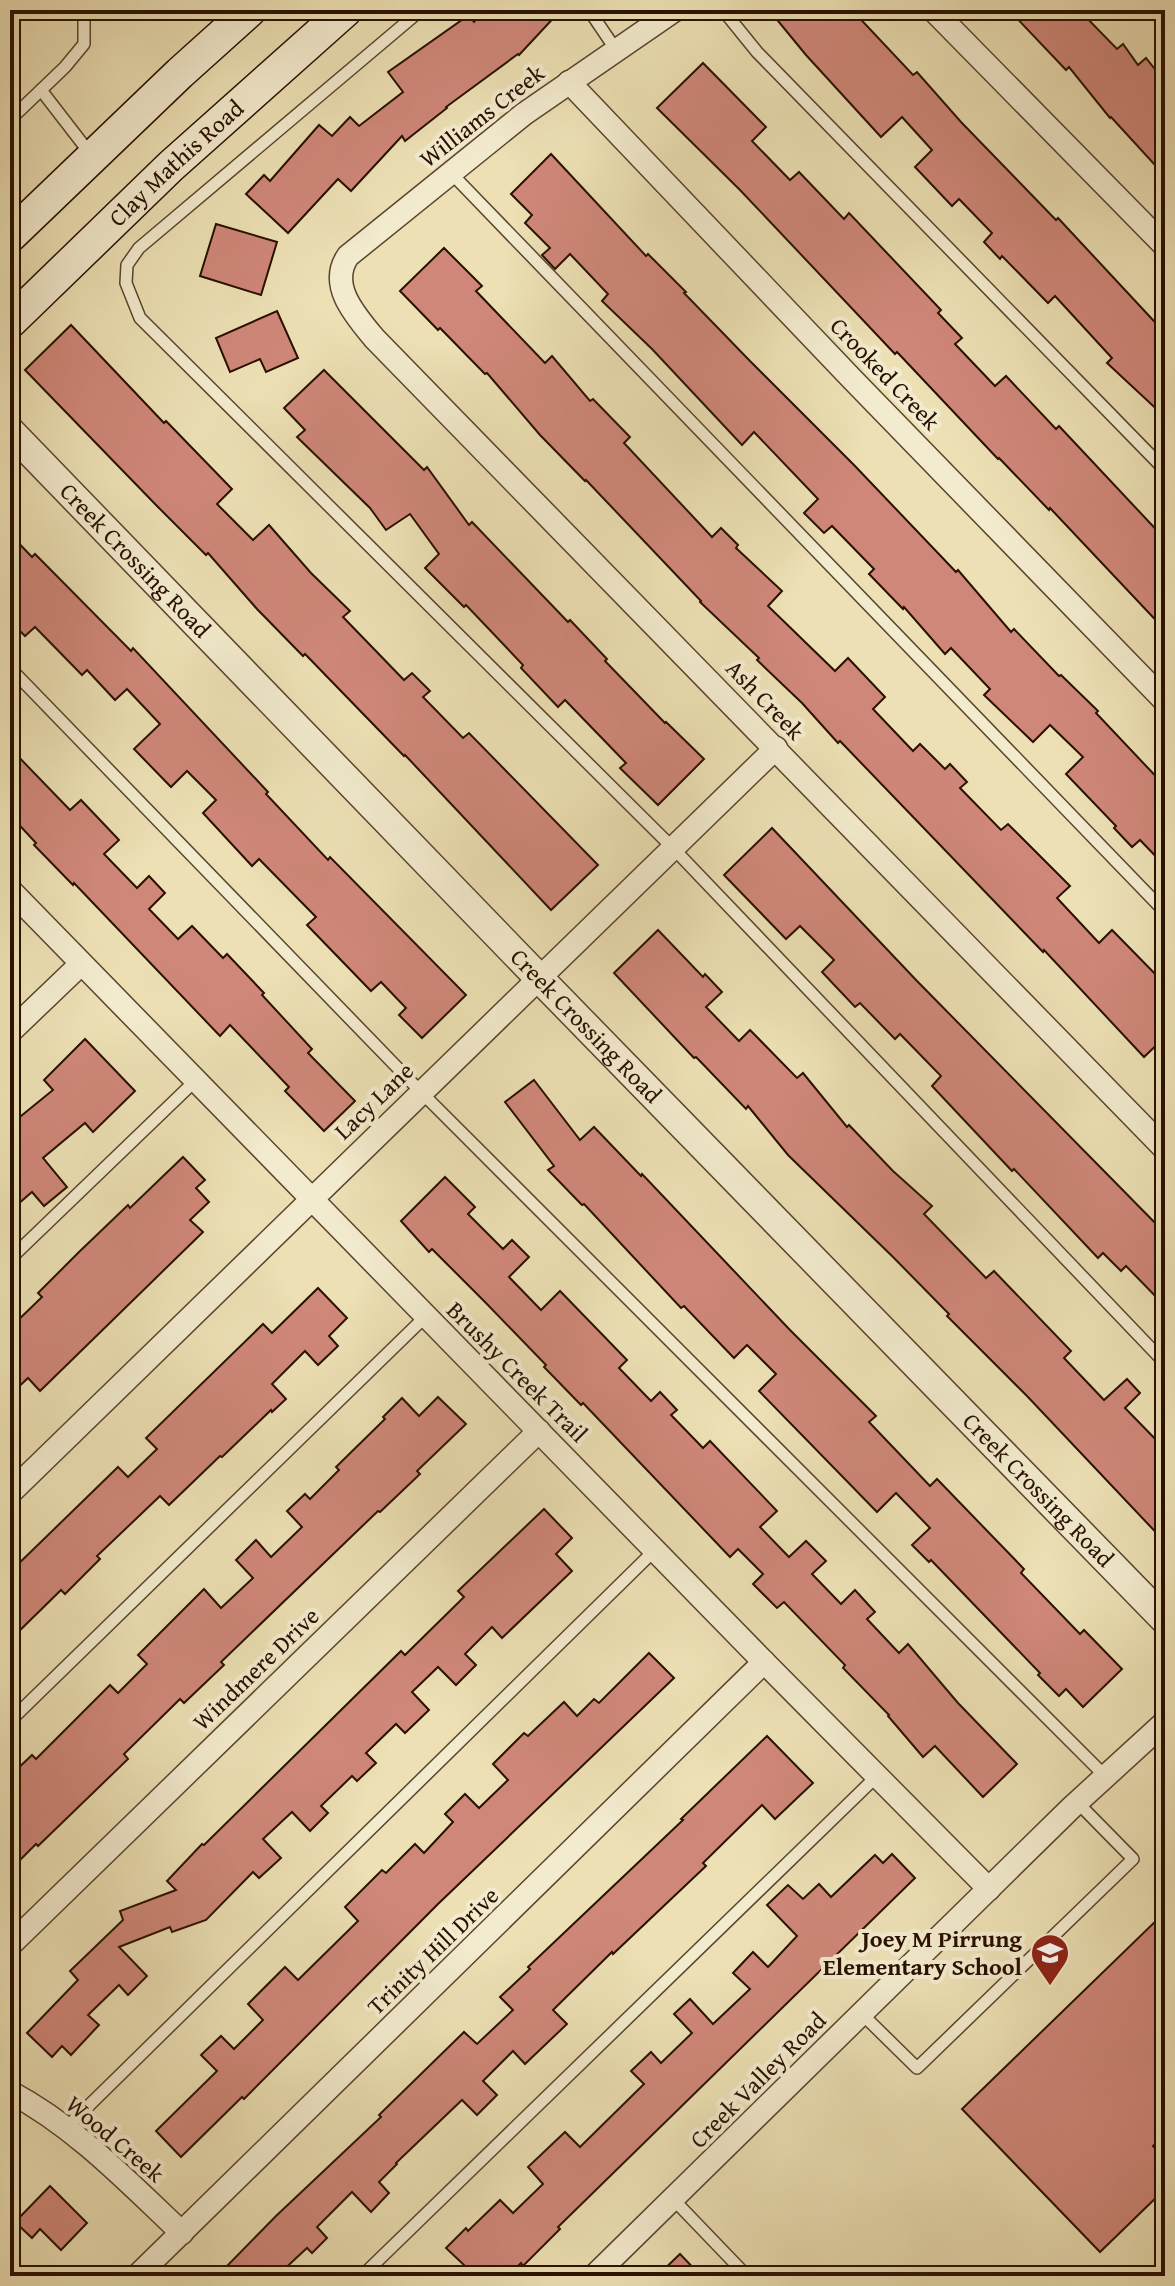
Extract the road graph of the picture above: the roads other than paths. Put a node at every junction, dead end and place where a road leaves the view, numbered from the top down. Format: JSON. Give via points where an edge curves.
{"nodes":[{"id":1,"x":84,"y":10,"type":"edge"},
{"id":2,"x":250,"y":10,"type":"edge"},
{"id":3,"x":346,"y":10,"type":"edge"},
{"id":4,"x":421,"y":10,"type":"edge"},
{"id":5,"x":589,"y":10,"type":"edge"},
{"id":6,"x":675,"y":10,"type":"edge"},
{"id":7,"x":723,"y":10,"type":"edge"},
{"id":8,"x":933,"y":10,"type":"edge"},
{"id":9,"x":616,"y":50,"type":"junction"},
{"id":10,"x":569,"y":82,"type":"junction"},
{"id":11,"x":41,"y":90,"type":"junction"},
{"id":12,"x":10,"y":118,"type":"edge"},
{"id":13,"x":93,"y":156,"type":"junction"},
{"id":14,"x":451,"y":173,"type":"junction"},
{"id":15,"x":10,"y":236,"type":"edge"},
{"id":16,"x":1165,"y":246,"type":"edge"},
{"id":17,"x":340,"y":280,"type":"joint"},
{"id":18,"x":10,"y":322,"type":"edge"},
{"id":19,"x":10,"y":431,"type":"edge"},
{"id":20,"x":1165,"y":470,"type":"edge"},
{"id":21,"x":10,"y":668,"type":"edge"},
{"id":22,"x":1165,"y":701,"type":"edge"},
{"id":23,"x":776,"y":748,"type":"junction"},
{"id":24,"x":673,"y":848,"type":"junction"},
{"id":25,"x":10,"y":890,"type":"edge"},
{"id":26,"x":1165,"y":912,"type":"edge"},
{"id":27,"x":81,"y":964,"type":"junction"},
{"id":28,"x":539,"y":978,"type":"junction"},
{"id":29,"x":10,"y":1032,"type":"edge"},
{"id":30,"x":195,"y":1081,"type":"junction"},
{"id":31,"x":421,"y":1092,"type":"junction"},
{"id":32,"x":1165,"y":1149,"type":"edge"},
{"id":33,"x":311,"y":1199,"type":"junction"},
{"id":34,"x":10,"y":1259,"type":"edge"},
{"id":35,"x":426,"y":1316,"type":"junction"},
{"id":36,"x":1165,"y":1363,"type":"edge"},
{"id":37,"x":539,"y":1431,"type":"junction"},
{"id":38,"x":10,"y":1493,"type":"edge"},
{"id":39,"x":655,"y":1550,"type":"junction"},
{"id":40,"x":1165,"y":1620,"type":"edge"},
{"id":41,"x":764,"y":1662,"type":"junction"},
{"id":42,"x":10,"y":1721,"type":"edge"},
{"id":43,"x":1165,"y":1722,"type":"edge"},
{"id":44,"x":877,"y":1776,"type":"junction"},
{"id":45,"x":1105,"y":1776,"type":"junction"},
{"id":46,"x":1077,"y":1802,"type":"junction"},
{"id":47,"x":989,"y":1889,"type":"junction"},
{"id":48,"x":10,"y":1945,"type":"edge"},
{"id":49,"x":862,"y":2014,"type":"junction"},
{"id":50,"x":10,"y":2092,"type":"edge"},
{"id":51,"x":66,"y":2128,"type":"junction"},
{"id":52,"x":674,"y":2200,"type":"junction"},
{"id":53,"x":182,"y":2233,"type":"junction"},
{"id":54,"x":137,"y":2276,"type":"edge"},
{"id":55,"x":362,"y":2276,"type":"edge"},
{"id":56,"x":594,"y":2276,"type":"edge"},
{"id":57,"x":747,"y":2276,"type":"edge"}],
"edges":[{"from":1,"to":11,"type":"lane","via":[[84,44]]},
{"from":2,"to":13,"type":"main road"},
{"from":3,"to":18,"type":"main road","name":"Clay Mathis Road","via":[[171,166]]},
{"from":4,"to":24,"type":"lane","via":[[139,248],[127,265],[126,283],[140,318]]},
{"from":5,"to":9,"type":"lane"},
{"from":6,"to":9,"type":"street","name":"Williams Creek"},
{"from":7,"to":20,"type":"lane","via":[[757,52]]},
{"from":8,"to":16,"type":"street"},
{"from":9,"to":10,"type":"street","name":"Williams Creek"},
{"from":10,"to":14,"type":"street","name":"Williams Creek"},
{"from":10,"to":22,"type":"street","name":"Crooked Creek"},
{"from":11,"to":12,"type":"lane"},
{"from":11,"to":13,"type":"lane"},
{"from":13,"to":15,"type":"main road"},
{"from":14,"to":17,"type":"street","name":"Williams Creek","via":[[348,256]]},
{"from":14,"to":26,"type":"lane"},
{"from":17,"to":23,"type":"street","name":"Ash Creek","via":[[355,315],[374,338]]},
{"from":19,"to":28,"type":"street","name":"Creek Crossing Road"},
{"from":21,"to":31,"type":"lane"},
{"from":23,"to":24,"type":"street","name":"Lacy Lane"},
{"from":23,"to":32,"type":"street","name":"Ash Creek"},
{"from":24,"to":28,"type":"street","name":"Lacy Lane"},
{"from":24,"to":36,"type":"lane"},
{"from":25,"to":27,"type":"street","name":"Brushy Creek Trail"},
{"from":27,"to":29,"type":"street"},
{"from":27,"to":30,"type":"street","name":"Brushy Creek Trail"},
{"from":28,"to":31,"type":"street","name":"Lacy Lane"},
{"from":28,"to":40,"type":"street","name":"Creek Crossing Road"},
{"from":30,"to":33,"type":"street","name":"Brushy Creek Trail"},
{"from":30,"to":34,"type":"lane"},
{"from":31,"to":33,"type":"street","name":"Lacy Lane"},
{"from":31,"to":45,"type":"lane"},
{"from":33,"to":35,"type":"street","name":"Brushy Creek Trail"},
{"from":33,"to":38,"type":"street","name":"Lacy Lane"},
{"from":35,"to":37,"type":"street","name":"Brushy Creek Trail"},
{"from":35,"to":42,"type":"lane"},
{"from":37,"to":39,"type":"street","name":"Brushy Creek Trail"},
{"from":37,"to":48,"type":"street","name":"Windmere Drive"},
{"from":39,"to":41,"type":"street","name":"Brushy Creek Trail"},
{"from":39,"to":51,"type":"lane"},
{"from":41,"to":44,"type":"street","name":"Brushy Creek Trail"},
{"from":41,"to":53,"type":"street","name":"Trinity Hill Drive"},
{"from":43,"to":45,"type":"street","name":"Creek Valley Road"},
{"from":44,"to":47,"type":"street","name":"Brushy Creek Trail"},
{"from":44,"to":55,"type":"lane"},
{"from":45,"to":46,"type":"street","name":"Creek Valley Road"},
{"from":46,"to":47,"type":"street","name":"Creek Valley Road"},
{"from":46,"to":49,"type":"lane","via":[[1133,1859],[917,2068]]},
{"from":47,"to":49,"type":"street","name":"Creek Valley Road"},
{"from":49,"to":52,"type":"street","name":"Creek Valley Road"},
{"from":50,"to":51,"type":"street","name":"Wood Creek"},
{"from":51,"to":53,"type":"street","name":"Wood Creek"},
{"from":52,"to":56,"type":"street","name":"Creek Valley Road"},
{"from":52,"to":57,"type":"lane"},
{"from":53,"to":54,"type":"street","name":"Trinity Hill Drive"}]}
